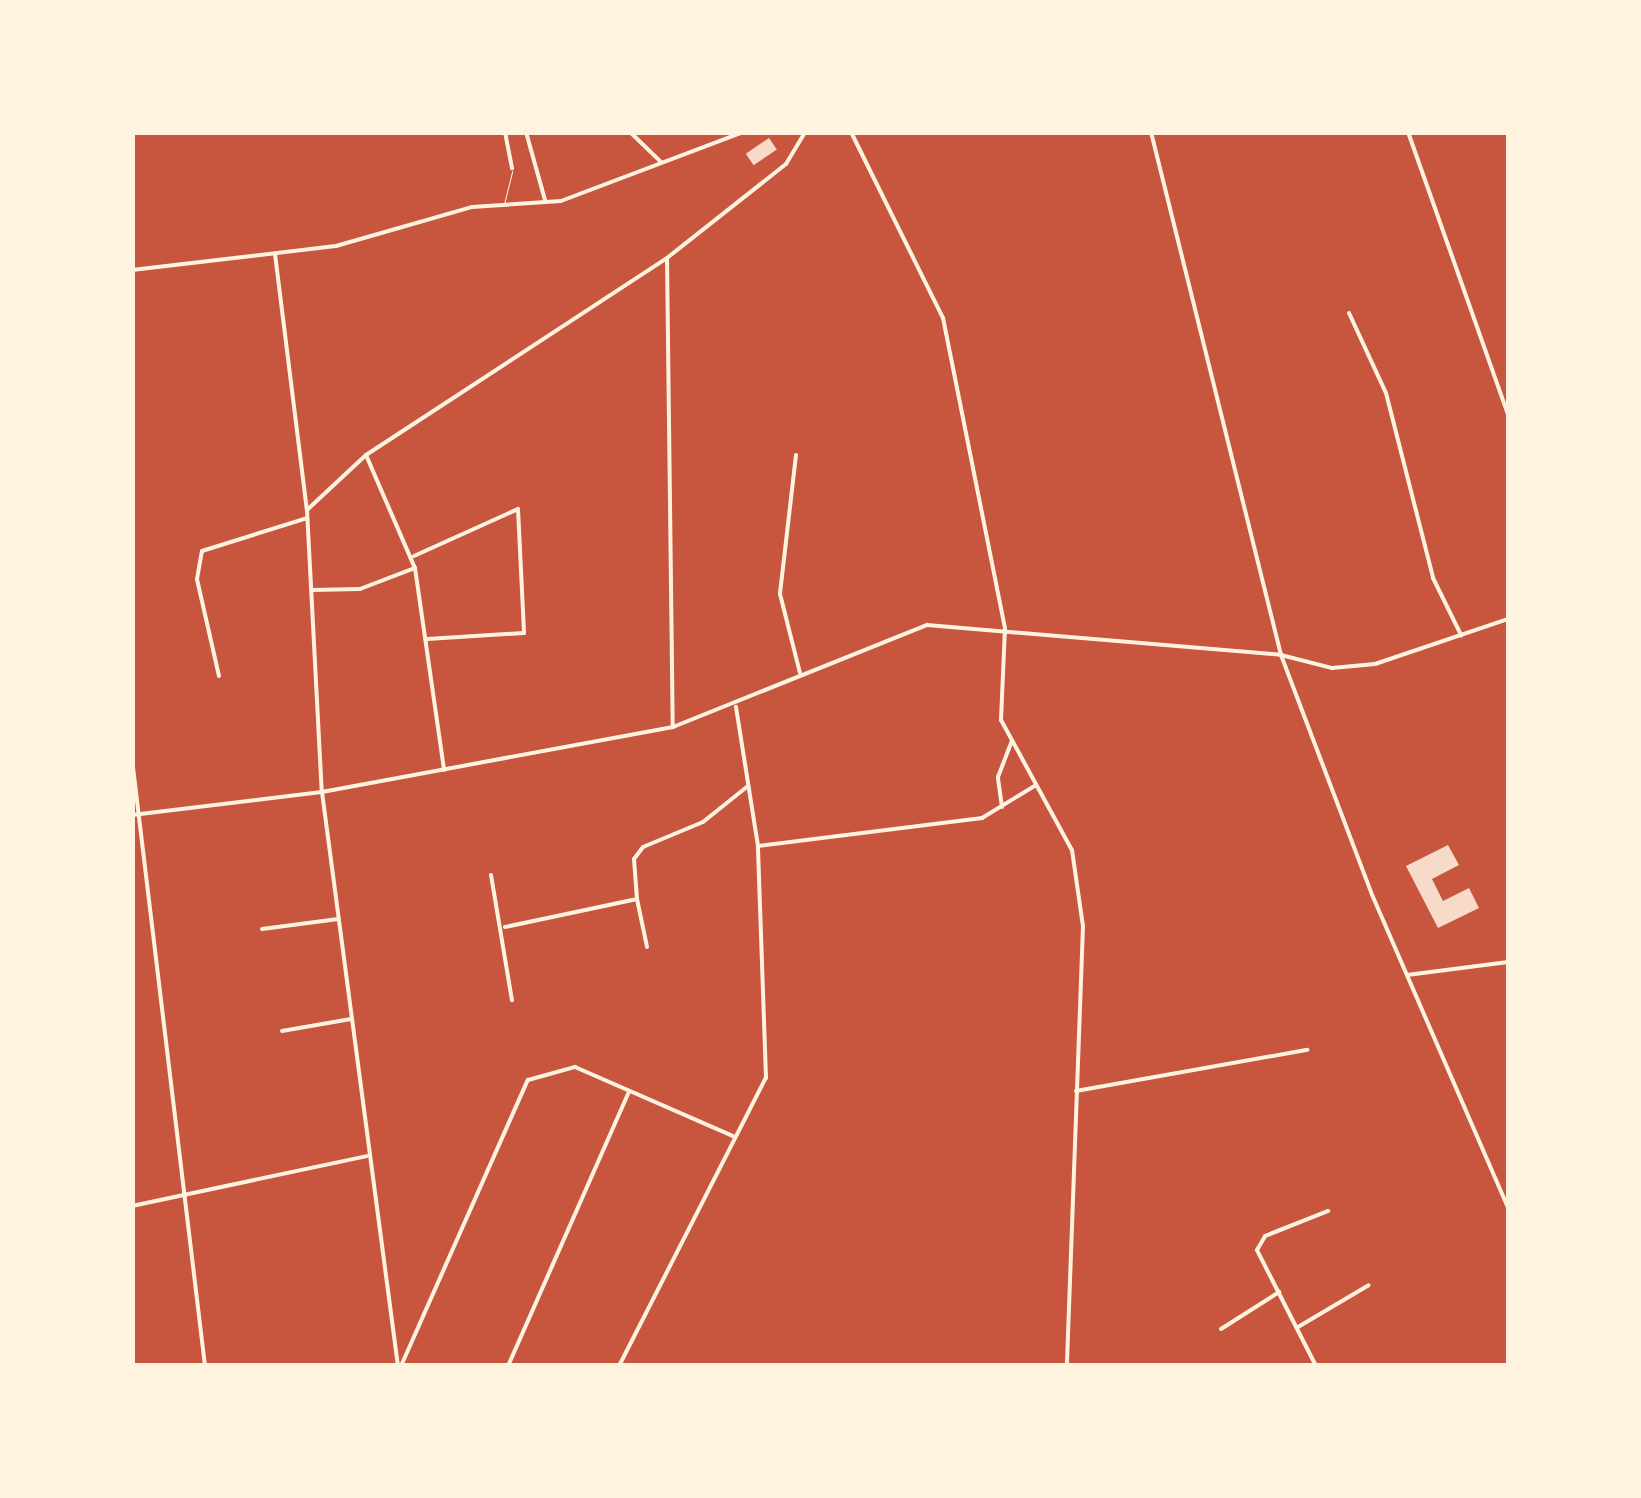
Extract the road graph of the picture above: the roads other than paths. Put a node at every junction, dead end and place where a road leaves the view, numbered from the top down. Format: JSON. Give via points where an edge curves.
{"nodes":[{"id":1,"x":505,"y":132,"type":"edge"},
{"id":2,"x":526,"y":132,"type":"edge"},
{"id":3,"x":630,"y":132,"type":"edge"},
{"id":4,"x":744,"y":132,"type":"edge"},
{"id":5,"x":805,"y":132,"type":"edge"},
{"id":6,"x":851,"y":132,"type":"edge"},
{"id":7,"x":1151,"y":132,"type":"edge"},
{"id":8,"x":1408,"y":132,"type":"edge"},
{"id":9,"x":662,"y":162,"type":"junction"},
{"id":10,"x":512,"y":168,"type":"joint"},
{"id":11,"x":545,"y":200,"type":"junction"},
{"id":12,"x":503,"y":205,"type":"junction"},
{"id":13,"x":275,"y":254,"type":"junction"},
{"id":14,"x":666,"y":258,"type":"junction"},
{"id":15,"x":132,"y":270,"type":"edge"},
{"id":16,"x":1348,"y":313,"type":"dead end"},
{"id":17,"x":1508,"y":414,"type":"edge"},
{"id":18,"x":366,"y":455,"type":"junction"},
{"id":19,"x":796,"y":455,"type":"dead end"},
{"id":20,"x":307,"y":510,"type":"junction"},
{"id":21,"x":307,"y":518,"type":"junction"},
{"id":22,"x":414,"y":556,"type":"junction"},
{"id":23,"x":415,"y":568,"type":"junction"},
{"id":24,"x":311,"y":590,"type":"junction"},
{"id":25,"x":1508,"y":619,"type":"edge"},
{"id":26,"x":1005,"y":628,"type":"junction"},
{"id":27,"x":1461,"y":635,"type":"junction"},
{"id":28,"x":427,"y":639,"type":"junction"},
{"id":29,"x":1281,"y":655,"type":"junction"},
{"id":30,"x":800,"y":673,"type":"junction"},
{"id":31,"x":219,"y":676,"type":"dead end"},
{"id":32,"x":736,"y":707,"type":"junction"},
{"id":33,"x":672,"y":727,"type":"junction"},
{"id":34,"x":1012,"y":741,"type":"junction"},
{"id":35,"x":132,"y":759,"type":"edge"},
{"id":36,"x":444,"y":770,"type":"junction"},
{"id":37,"x":1036,"y":785,"type":"junction"},
{"id":38,"x":748,"y":786,"type":"junction"},
{"id":39,"x":322,"y":792,"type":"junction"},
{"id":40,"x":1002,"y":807,"type":"junction"},
{"id":41,"x":140,"y":814,"type":"junction"},
{"id":42,"x":132,"y":815,"type":"edge"},
{"id":43,"x":758,"y":846,"type":"junction"},
{"id":44,"x":491,"y":875,"type":"dead end"},
{"id":45,"x":637,"y":899,"type":"junction"},
{"id":46,"x":338,"y":919,"type":"junction"},
{"id":47,"x":506,"y":928,"type":"junction"},
{"id":48,"x":262,"y":929,"type":"dead end"},
{"id":49,"x":648,"y":946,"type":"dead end"},
{"id":50,"x":1508,"y":962,"type":"edge"},
{"id":51,"x":1407,"y":975,"type":"junction"},
{"id":52,"x":512,"y":1000,"type":"dead end"},
{"id":53,"x":352,"y":1019,"type":"junction"},
{"id":54,"x":282,"y":1031,"type":"dead end"},
{"id":55,"x":1307,"y":1050,"type":"dead end"},
{"id":56,"x":629,"y":1092,"type":"junction"},
{"id":57,"x":1076,"y":1092,"type":"junction"},
{"id":58,"x":734,"y":1136,"type":"junction"},
{"id":59,"x":367,"y":1156,"type":"junction"},
{"id":60,"x":180,"y":1196,"type":"junction"},
{"id":61,"x":132,"y":1206,"type":"edge"},
{"id":62,"x":1508,"y":1207,"type":"edge"},
{"id":63,"x":1328,"y":1211,"type":"dead end"},
{"id":64,"x":1369,"y":1285,"type":"dead end"},
{"id":65,"x":1278,"y":1292,"type":"junction"},
{"id":66,"x":1298,"y":1327,"type":"junction"},
{"id":67,"x":1221,"y":1329,"type":"dead end"},
{"id":68,"x":205,"y":1366,"type":"edge"},
{"id":69,"x":400,"y":1366,"type":"edge"},
{"id":70,"x":508,"y":1366,"type":"edge"},
{"id":71,"x":619,"y":1366,"type":"edge"},
{"id":72,"x":1067,"y":1366,"type":"edge"},
{"id":73,"x":1316,"y":1366,"type":"edge"}],
"edges":[{"from":1,"to":10,"type":"street"},
{"from":2,"to":11,"type":"street"},
{"from":3,"to":9,"type":"street"},
{"from":4,"to":9,"type":"street"},
{"from":5,"to":14,"type":"street","via":[[786,164]]},
{"from":6,"to":26,"type":"street","via":[[943,318]]},
{"from":7,"to":29,"type":"street"},
{"from":8,"to":17,"type":"street"},
{"from":9,"to":11,"type":"street"},
{"from":10,"to":12,"type":"lane"},
{"from":11,"to":12,"type":"street"},
{"from":12,"to":13,"type":"street"},
{"from":13,"to":15,"type":"street"},
{"from":13,"to":20,"type":"street"},
{"from":14,"to":18,"type":"street"},
{"from":14,"to":33,"type":"street"},
{"from":16,"to":27,"type":"street","via":[[1396,418],[1433,578]]},
{"from":18,"to":20,"type":"street"},
{"from":18,"to":22,"type":"street"},
{"from":19,"to":30,"type":"street","via":[[780,594]]},
{"from":20,"to":21,"type":"street"},
{"from":21,"to":24,"type":"street"},
{"from":21,"to":31,"type":"street","via":[[202,551],[197,578]]},
{"from":22,"to":23,"type":"street"},
{"from":22,"to":28,"type":"street","via":[[518,509],[524,633]]},
{"from":23,"to":24,"type":"street","via":[[360,589]]},
{"from":23,"to":28,"type":"street"},
{"from":24,"to":39,"type":"street"},
{"from":25,"to":27,"type":"street"},
{"from":26,"to":29,"type":"street"},
{"from":26,"to":30,"type":"street","via":[[927,625]]},
{"from":26,"to":34,"type":"street","via":[[1000,720]]},
{"from":27,"to":29,"type":"street","via":[[1374,664],[1332,668]]},
{"from":28,"to":36,"type":"street"},
{"from":29,"to":51,"type":"street"},
{"from":30,"to":32,"type":"street"},
{"from":32,"to":33,"type":"street"},
{"from":32,"to":38,"type":"street"},
{"from":33,"to":36,"type":"street"},
{"from":34,"to":37,"type":"street"},
{"from":34,"to":40,"type":"street","via":[[998,778]]},
{"from":35,"to":41,"type":"street"},
{"from":36,"to":39,"type":"street"},
{"from":37,"to":40,"type":"street"},
{"from":37,"to":57,"type":"street","via":[[1072,850],[1083,926]]},
{"from":38,"to":43,"type":"street"},
{"from":38,"to":45,"type":"street","via":[[704,822],[643,847],[634,860]]},
{"from":39,"to":41,"type":"street"},
{"from":39,"to":46,"type":"street"},
{"from":40,"to":43,"type":"street","via":[[982,818]]},
{"from":41,"to":42,"type":"street"},
{"from":41,"to":60,"type":"street"},
{"from":43,"to":58,"type":"street","via":[[766,1078]]},
{"from":44,"to":47,"type":"street"},
{"from":45,"to":47,"type":"street"},
{"from":45,"to":49,"type":"street"},
{"from":46,"to":48,"type":"street"},
{"from":46,"to":53,"type":"street"},
{"from":47,"to":52,"type":"street"},
{"from":50,"to":51,"type":"street"},
{"from":51,"to":62,"type":"street"},
{"from":53,"to":54,"type":"street"},
{"from":53,"to":59,"type":"street"},
{"from":55,"to":57,"type":"street"},
{"from":56,"to":58,"type":"street"},
{"from":56,"to":69,"type":"street","via":[[560,1064],[528,1080]]},
{"from":56,"to":70,"type":"street"},
{"from":57,"to":72,"type":"street"},
{"from":58,"to":71,"type":"street"},
{"from":59,"to":60,"type":"street"},
{"from":59,"to":69,"type":"street"},
{"from":60,"to":61,"type":"street"},
{"from":60,"to":68,"type":"street"},
{"from":63,"to":65,"type":"street","via":[[1258,1242]]},
{"from":64,"to":66,"type":"street"},
{"from":65,"to":66,"type":"street"},
{"from":65,"to":67,"type":"street"},
{"from":66,"to":73,"type":"street"}]}
